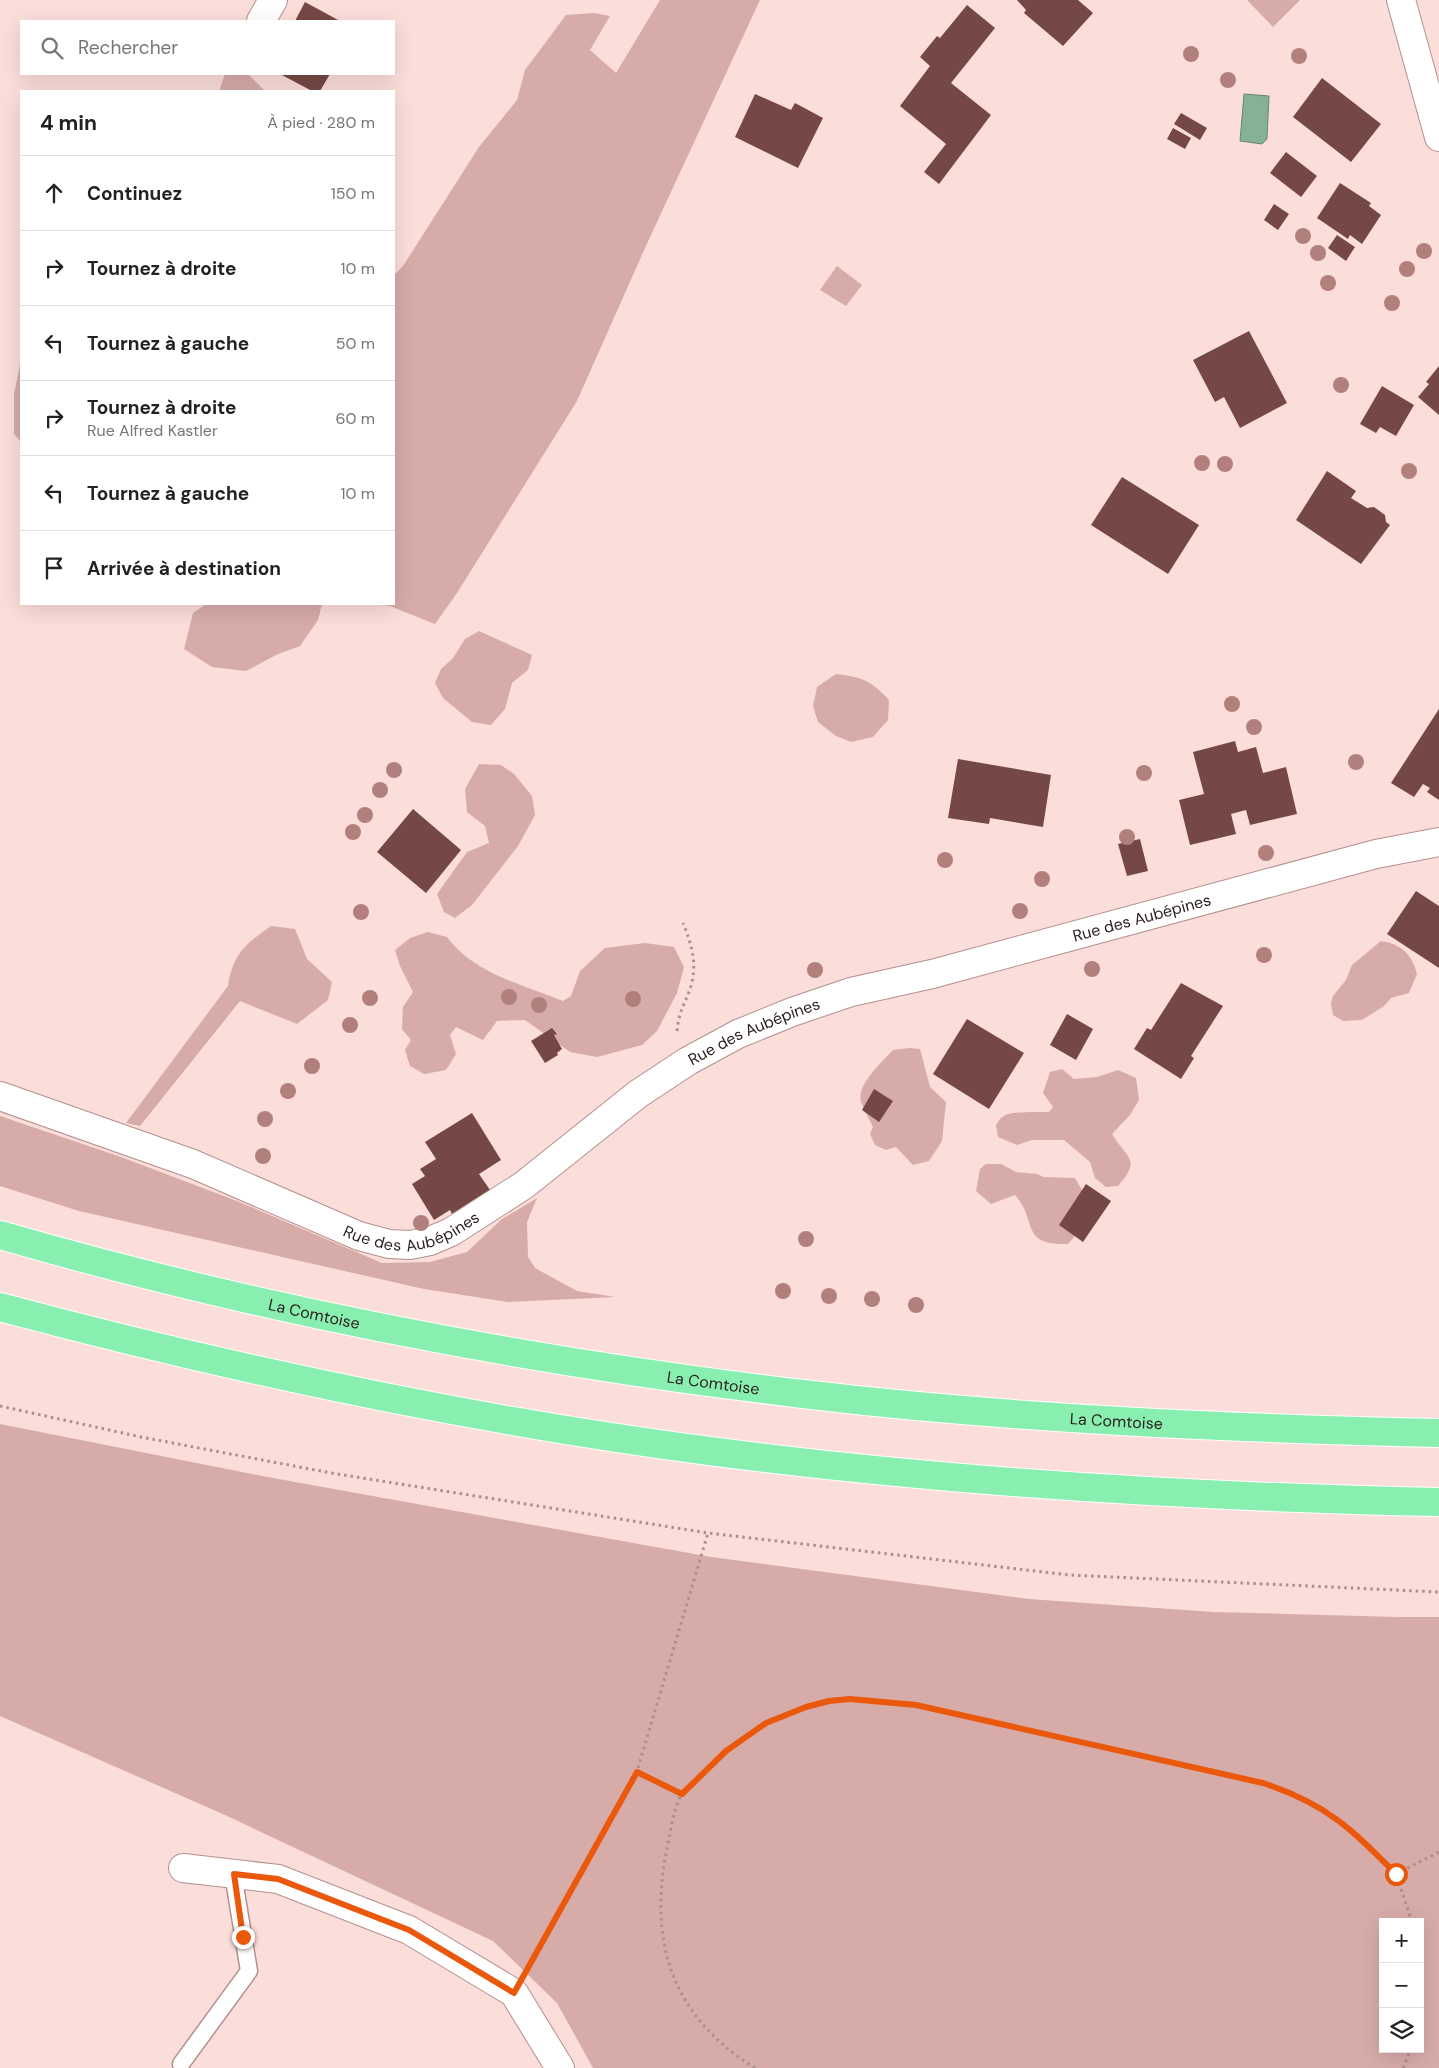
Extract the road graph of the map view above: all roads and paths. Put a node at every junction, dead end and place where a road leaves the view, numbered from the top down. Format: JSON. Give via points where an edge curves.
{"nodes":[{"id":1,"x":273,"y":0,"type":"edge"},
{"id":2,"x":1401,"y":0,"type":"edge"},
{"id":3,"x":262,"y":20,"type":"edge"},
{"id":4,"x":1439,"y":137,"type":"edge"},
{"id":5,"x":1439,"y":842,"type":"edge"},
{"id":6,"x":683,"y":923,"type":"dead end"},
{"id":7,"x":688,"y":1061,"type":"junction"},
{"id":8,"x":0,"y":1096,"type":"edge"},
{"id":9,"x":0,"y":1235,"type":"edge"},
{"id":10,"x":0,"y":1307,"type":"edge"},
{"id":11,"x":0,"y":1406,"type":"edge"},
{"id":12,"x":1439,"y":1433,"type":"edge"},
{"id":13,"x":1439,"y":1502,"type":"edge"},
{"id":14,"x":708,"y":1534,"type":"junction"},
{"id":15,"x":1439,"y":1592,"type":"edge"},
{"id":16,"x":637,"y":1772,"type":"junction"},
{"id":17,"x":682,"y":1794,"type":"junction"},
{"id":18,"x":1439,"y":1852,"type":"edge"},
{"id":19,"x":183,"y":1868,"type":"dead end"},
{"id":20,"x":234,"y":1874,"type":"junction"},
{"id":21,"x":1396,"y":1874,"type":"junction"},
{"id":22,"x":1411,"y":1918,"type":"edge"},
{"id":23,"x":514,"y":1993,"type":"junction"},
{"id":24,"x":1409,"y":2053,"type":"edge"},
{"id":25,"x":183,"y":2067,"type":"edge"},
{"id":26,"x":560,"y":2068,"type":"edge"},
{"id":27,"x":755,"y":2068,"type":"edge"},
{"id":28,"x":1403,"y":2068,"type":"edge"}],
"edges":[{"from":1,"to":3,"type":"street"},
{"from":2,"to":4,"type":"street"},
{"from":5,"to":7,"type":"street","name":"Rue des Aubépines","via":[[1376,854],[932,974],[851,992],[738,1034]]},
{"from":6,"to":7,"type":"path","via":[[692,945],[695,970],[679,1015],[677,1038]]},
{"from":7,"to":8,"type":"street","name":"Rue des Aubépines","via":[[638,1094],[524,1185],[481,1214],[437,1238],[410,1245],[389,1244],[359,1236],[193,1164]]},
{"from":9,"to":12,"type":"highway","name":"La Comtoise","via":[[87,1260],[285,1308],[537,1357],[672,1377],[807,1395],[1004,1413],[1204,1426]]},
{"from":10,"to":13,"type":"highway","via":[[134,1343],[317,1384],[459,1412],[715,1452],[985,1480],[1183,1493]]},
{"from":11,"to":14,"type":"path","via":[[132,1435],[331,1472]]},
{"from":14,"to":15,"type":"path","via":[[1069,1575]]},
{"from":14,"to":16,"type":"path"},
{"from":16,"to":17,"type":"path"},
{"from":16,"to":23,"type":"path"},
{"from":17,"to":21,"type":"path","via":[[726,1751],[766,1723],[829,1701],[874,1700],[916,1705],[1291,1792],[1326,1810],[1360,1837]]},
{"from":17,"to":27,"type":"path","via":[[662,1873],[662,1932],[668,1967],[681,1993],[706,2028]]},
{"from":18,"to":21,"type":"path"},
{"from":19,"to":20,"type":"street"},
{"from":20,"to":23,"type":"street","via":[[278,1879],[409,1930]]},
{"from":20,"to":25,"type":"lane","via":[[249,1971]]},
{"from":21,"to":22,"type":"path"},
{"from":23,"to":26,"type":"street"},
{"from":24,"to":28,"type":"path"}]}
